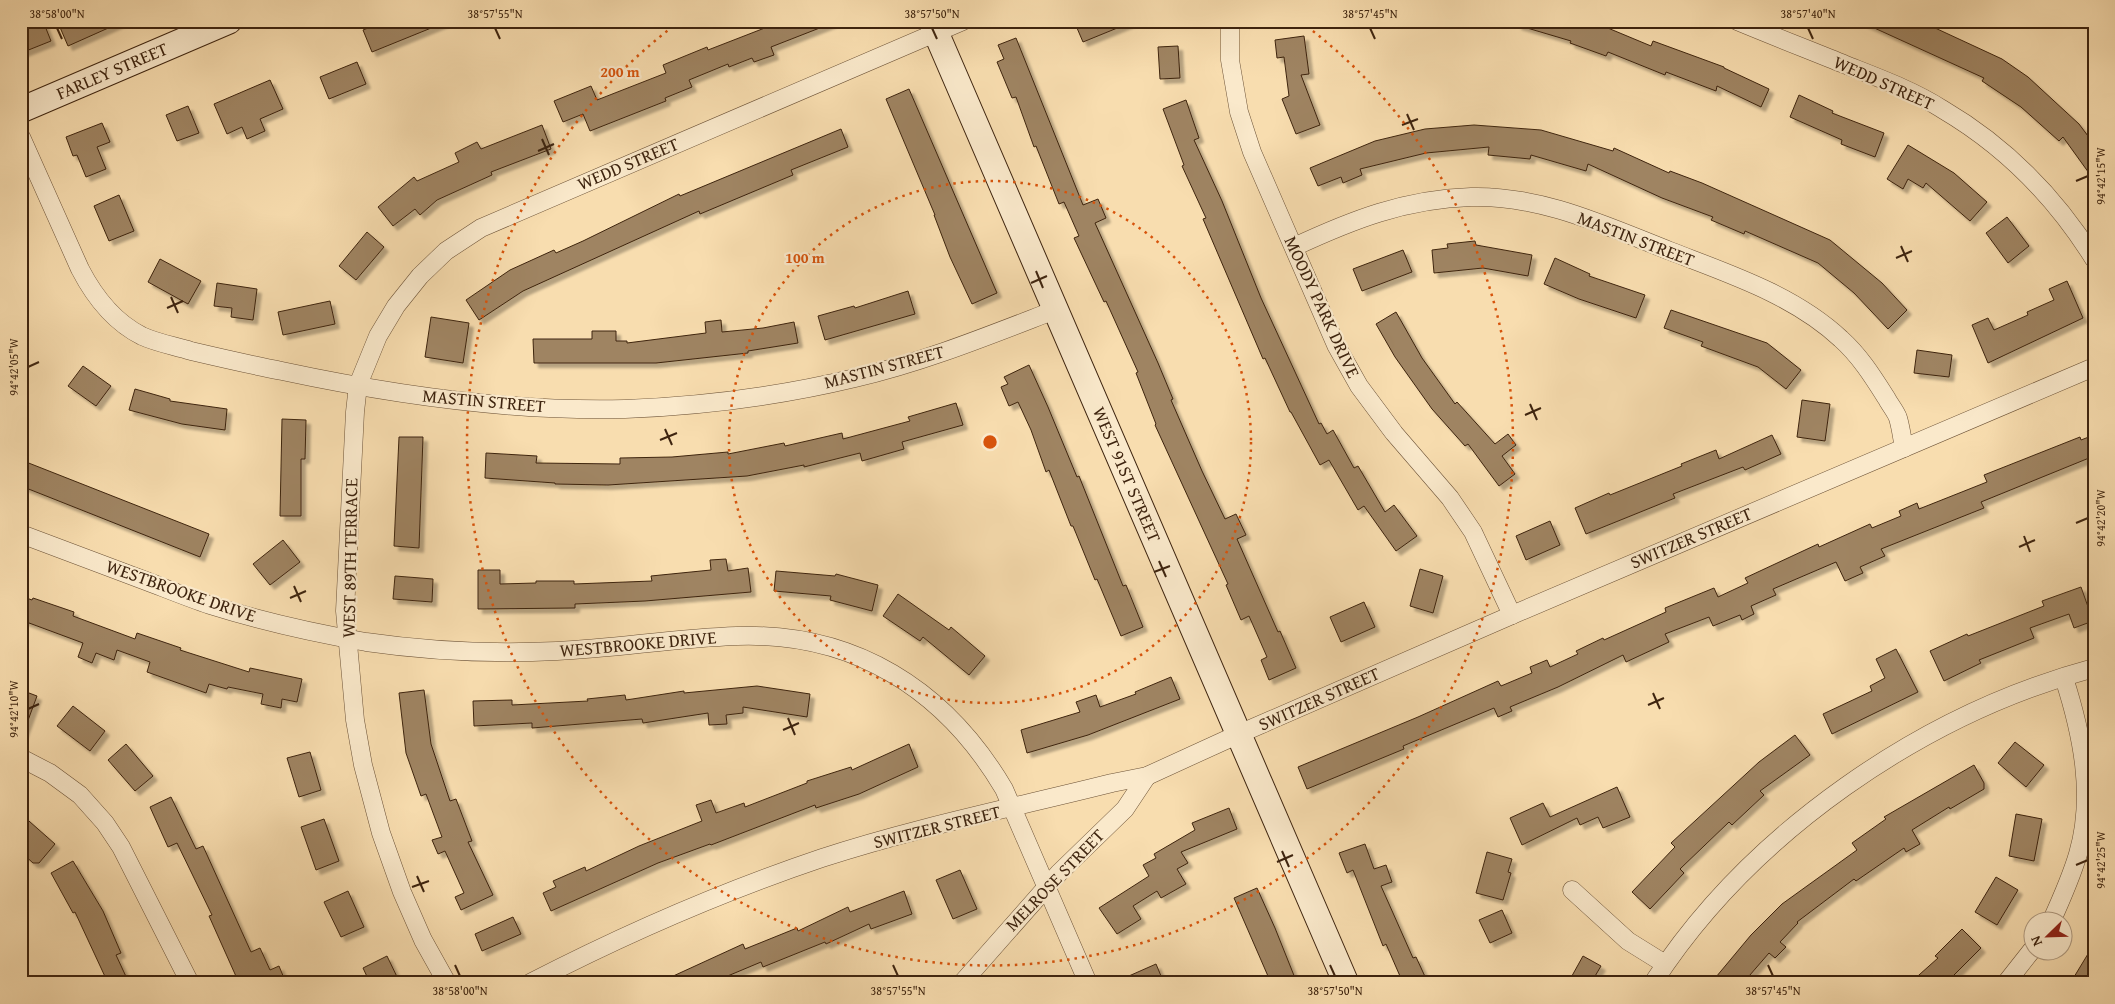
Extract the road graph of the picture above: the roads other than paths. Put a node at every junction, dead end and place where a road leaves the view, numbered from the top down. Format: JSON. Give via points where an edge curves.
{"nodes":[{"id":1,"x":229,"y":21,"type":"edge"},
{"id":2,"x":963,"y":21,"type":"edge"},
{"id":3,"x":1230,"y":21,"type":"edge"},
{"id":4,"x":1737,"y":21,"type":"edge"},
{"id":5,"x":934,"y":27,"type":"edge"},
{"id":6,"x":21,"y":110,"type":"edge"},
{"id":7,"x":21,"y":137,"type":"edge"},
{"id":8,"x":1294,"y":247,"type":"junction"},
{"id":9,"x":2094,"y":259,"type":"edge"},
{"id":10,"x":1055,"y":310,"type":"junction"},
{"id":11,"x":2094,"y":367,"type":"edge"},
{"id":12,"x":358,"y":385,"type":"junction"},
{"id":13,"x":1904,"y":448,"type":"junction"},
{"id":14,"x":21,"y":534,"type":"edge"},
{"id":15,"x":1512,"y":615,"type":"junction"},
{"id":16,"x":347,"y":637,"type":"junction"},
{"id":17,"x":2094,"y":668,"type":"edge"},
{"id":18,"x":2064,"y":678,"type":"junction"},
{"id":19,"x":1238,"y":734,"type":"junction"},
{"id":20,"x":21,"y":758,"type":"edge"},
{"id":21,"x":1147,"y":776,"type":"junction"},
{"id":22,"x":1012,"y":808,"type":"junction"},
{"id":23,"x":1047,"y":887,"type":"junction"},
{"id":24,"x":1572,"y":890,"type":"dead end"},
{"id":25,"x":2056,"y":912,"type":"edge"},
{"id":26,"x":2023,"y":962,"type":"edge"},
{"id":27,"x":1665,"y":964,"type":"junction"},
{"id":28,"x":190,"y":983,"type":"edge"},
{"id":29,"x":447,"y":983,"type":"edge"},
{"id":30,"x":530,"y":983,"type":"edge"},
{"id":31,"x":962,"y":983,"type":"edge"},
{"id":32,"x":1088,"y":983,"type":"edge"},
{"id":33,"x":1346,"y":983,"type":"edge"},
{"id":34,"x":1653,"y":983,"type":"edge"},
{"id":35,"x":2006,"y":983,"type":"edge"}],
"edges":[{"from":1,"to":6,"type":"street","name":"FARLEY STREET"},
{"from":2,"to":5,"type":"street","name":"WEDD STREET"},
{"from":3,"to":8,"type":"street","name":"MOODY PARK DRIVE","via":[[1230,60],[1239,112],[1252,152]]},
{"from":4,"to":9,"type":"street","name":"WEDD STREET","via":[[1899,86],[1943,109],[1988,140],[2028,175],[2057,206]]},
{"from":5,"to":10,"type":"street","name":"WEST 91ST STREET"},
{"from":5,"to":12,"type":"street","name":"WEDD STREET","via":[[481,228],[420,276],[396,306],[378,336]]},
{"from":7,"to":12,"type":"street","name":"MASTIN STREET","via":[[88,285],[108,311],[140,335],[156,342],[239,362]]},
{"from":8,"to":13,"type":"street","name":"MASTIN STREET","via":[[1347,222],[1435,199],[1498,198],[1550,206],[1736,277],[1776,294],[1810,314],[1840,338],[1867,368],[1898,417]]},
{"from":8,"to":15,"type":"street","name":"MOODY PARK DRIVE","via":[[1336,345],[1359,386],[1450,498],[1473,532]]},
{"from":10,"to":12,"type":"street","name":"MASTIN STREET","via":[[926,358],[856,378],[700,404],[624,409],[536,407]]},
{"from":10,"to":19,"type":"street","name":"WEST 91ST STREET"},
{"from":11,"to":13,"type":"street","name":"SWITZER STREET"},
{"from":12,"to":16,"type":"street","name":"WEST 89TH TERRACE","via":[[345,611]]},
{"from":13,"to":15,"type":"street","name":"SWITZER STREET"},
{"from":14,"to":16,"type":"street","name":"WESTBROOKE DRIVE","via":[[209,605]]},
{"from":15,"to":19,"type":"street","name":"SWITZER STREET"},
{"from":16,"to":22,"type":"street","name":"WESTBROOKE DRIVE","via":[[483,651],[554,651],[738,636],[782,638],[826,646],[864,658],[934,701],[988,761]]},
{"from":16,"to":29,"type":"street","name":"WEST 89TH TERRACE","via":[[361,756],[381,833],[423,940]]},
{"from":17,"to":18,"type":"street"},
{"from":18,"to":25,"type":"street","via":[[2084,753],[2084,823],[2078,853]]},
{"from":18,"to":27,"type":"street","via":[[1978,710],[1892,755],[1857,779],[1792,828],[1733,884],[1702,916]]},
{"from":19,"to":21,"type":"street","name":"SWITZER STREET"},
{"from":19,"to":33,"type":"street","name":"WEST 91ST STREET"},
{"from":20,"to":28,"type":"street","via":[[50,773],[80,795],[105,823],[121,847]]},
{"from":21,"to":22,"type":"street","name":"SWITZER STREET"},
{"from":21,"to":23,"type":"street","name":"MELROSE STREET","via":[[1125,809]]},
{"from":22,"to":23,"type":"street","name":"WESTBROOKE DRIVE"},
{"from":22,"to":30,"type":"street","name":"SWITZER STREET","via":[[879,841],[725,893],[659,920]]},
{"from":23,"to":31,"type":"street","name":"MELROSE STREET"},
{"from":23,"to":32,"type":"street","name":"WESTBROOKE DRIVE"},
{"from":24,"to":27,"type":"street","via":[[1628,941]]},
{"from":26,"to":35,"type":"street"},
{"from":27,"to":34,"type":"street"}]}
